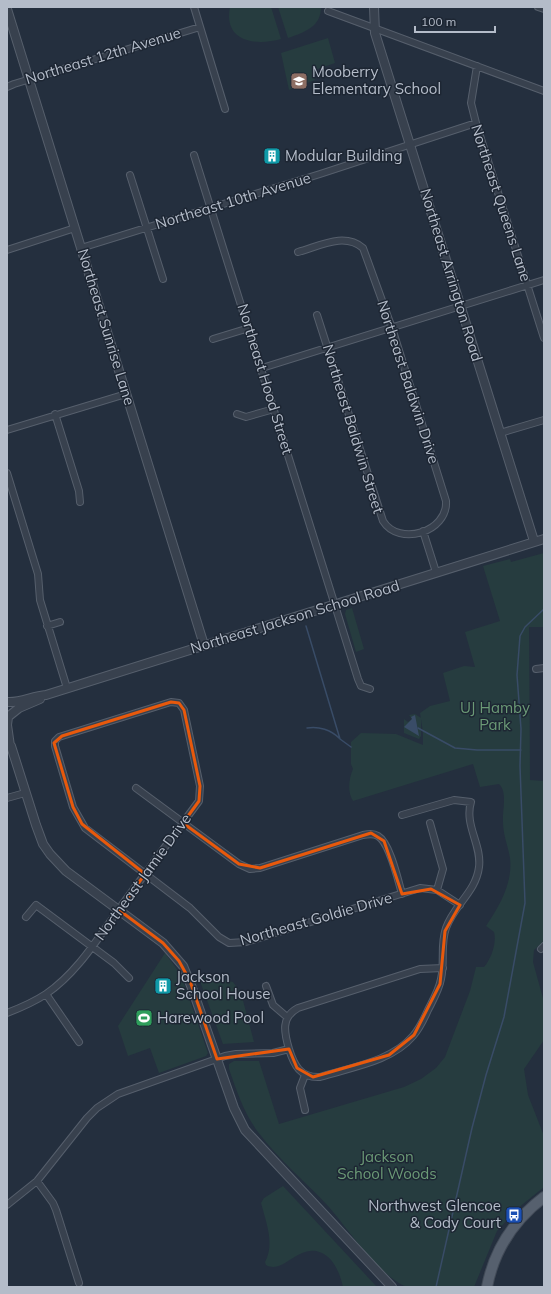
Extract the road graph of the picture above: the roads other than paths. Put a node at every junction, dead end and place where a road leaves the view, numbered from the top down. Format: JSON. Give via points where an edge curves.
{"nodes":[{"id":1,"x":194,"y":7,"type":"edge"},
{"id":2,"x":374,"y":7,"type":"edge"},
{"id":3,"x":538,"y":7,"type":"edge"},
{"id":4,"x":7,"y":9,"type":"edge"},
{"id":5,"x":544,"y":9,"type":"edge"},
{"id":6,"x":328,"y":11,"type":"dead end"},
{"id":7,"x":200,"y":27,"type":"junction"},
{"id":8,"x":373,"y":27,"type":"junction"},
{"id":9,"x":477,"y":66,"type":"junction"},
{"id":10,"x":29,"y":79,"type":"junction"},
{"id":11,"x":7,"y":87,"type":"edge"},
{"id":12,"x":544,"y":91,"type":"edge"},
{"id":13,"x":226,"y":109,"type":"dead end"},
{"id":14,"x":476,"y":123,"type":"junction"},
{"id":15,"x":409,"y":144,"type":"junction"},
{"id":16,"x":194,"y":155,"type":"dead end"},
{"id":17,"x":130,"y":175,"type":"dead end"},
{"id":18,"x":212,"y":207,"type":"junction"},
{"id":19,"x":146,"y":227,"type":"junction"},
{"id":20,"x":75,"y":228,"type":"junction"},
{"id":21,"x":7,"y":248,"type":"edge"},
{"id":22,"x":81,"y":248,"type":"junction"},
{"id":23,"x":298,"y":252,"type":"dead end"},
{"id":24,"x":163,"y":279,"type":"dead end"},
{"id":25,"x":544,"y":280,"type":"edge"},
{"id":26,"x":528,"y":285,"type":"junction"},
{"id":27,"x":460,"y":306,"type":"junction"},
{"id":28,"x":317,"y":315,"type":"dead end"},
{"id":29,"x":249,"y":328,"type":"junction"},
{"id":30,"x":392,"y":328,"type":"junction"},
{"id":31,"x":544,"y":338,"type":"edge"},
{"id":32,"x":213,"y":339,"type":"dead end"},
{"id":33,"x":328,"y":348,"type":"junction"},
{"id":34,"x":262,"y":368,"type":"junction"},
{"id":35,"x":126,"y":394,"type":"junction"},
{"id":36,"x":274,"y":409,"type":"junction"},
{"id":37,"x":55,"y":414,"type":"junction"},
{"id":38,"x":237,"y":414,"type":"dead end"},
{"id":39,"x":544,"y":420,"type":"edge"},
{"id":40,"x":7,"y":430,"type":"edge"},
{"id":41,"x":500,"y":433,"type":"junction"},
{"id":42,"x":7,"y":473,"type":"edge"},
{"id":43,"x":80,"y":502,"type":"dead end"},
{"id":44,"x":423,"y":531,"type":"junction"},
{"id":45,"x":544,"y":539,"type":"edge"},
{"id":46,"x":534,"y":542,"type":"junction"},
{"id":47,"x":436,"y":572,"type":"junction"},
{"id":48,"x":335,"y":604,"type":"junction"},
{"id":49,"x":60,"y":622,"type":"dead end"},
{"id":50,"x":48,"y":626,"type":"junction"},
{"id":51,"x":204,"y":645,"type":"junction"},
{"id":52,"x":544,"y":668,"type":"edge"},
{"id":53,"x":536,"y":669,"type":"dead end"},
{"id":54,"x":67,"y":688,"type":"junction"},
{"id":55,"x":370,"y":689,"type":"dead end"},
{"id":56,"x":46,"y":695,"type":"junction"},
{"id":57,"x":7,"y":702,"type":"edge"},
{"id":58,"x":178,"y":703,"type":"joint"},
{"id":59,"x":8,"y":717,"type":"edge"},
{"id":60,"x":9,"y":744,"type":"edge"},
{"id":61,"x":136,"y":788,"type":"dead end"},
{"id":62,"x":25,"y":793,"type":"junction"},
{"id":63,"x":7,"y":798,"type":"edge"},
{"id":64,"x":402,"y":815,"type":"dead end"},
{"id":65,"x":183,"y":823,"type":"junction"},
{"id":66,"x":430,"y":823,"type":"dead end"},
{"id":67,"x":145,"y":874,"type":"junction"},
{"id":68,"x":437,"y":890,"type":"junction"},
{"id":69,"x":402,"y":894,"type":"junction"},
{"id":70,"x":460,"y":905,"type":"junction"},
{"id":71,"x":118,"y":910,"type":"junction"},
{"id":72,"x":26,"y":917,"type":"dead end"},
{"id":73,"x":92,"y":947,"type":"junction"},
{"id":74,"x":443,"y":968,"type":"junction"},
{"id":75,"x":129,"y":978,"type":"dead end"},
{"id":76,"x":266,"y":986,"type":"dead end"},
{"id":77,"x":46,"y":994,"type":"junction"},
{"id":78,"x":7,"y":1013,"type":"edge"},
{"id":79,"x":287,"y":1017,"type":"junction"},
{"id":80,"x":80,"y":1042,"type":"dead end"},
{"id":81,"x":289,"y":1049,"type":"junction"},
{"id":82,"x":217,"y":1059,"type":"junction"},
{"id":83,"x":305,"y":1075,"type":"junction"},
{"id":84,"x":305,"y":1110,"type":"dead end"},
{"id":85,"x":37,"y":1182,"type":"junction"},
{"id":86,"x":544,"y":1197,"type":"edge"},
{"id":87,"x":7,"y":1204,"type":"edge"},
{"id":88,"x":79,"y":1283,"type":"dead end"},
{"id":89,"x":392,"y":1287,"type":"edge"},
{"id":90,"x":487,"y":1287,"type":"edge"}],
"edges":[{"from":1,"to":7,"type":"street"},
{"from":2,"to":8,"type":"street","name":"Northeast Arrington Road"},
{"from":3,"to":5,"type":"street"},
{"from":4,"to":10,"type":"street","name":"Northeast Sunrise Lane"},
{"from":6,"to":8,"type":"street"},
{"from":7,"to":10,"type":"street","name":"Northeast 12th Avenue"},
{"from":7,"to":13,"type":"street"},
{"from":8,"to":9,"type":"street"},
{"from":8,"to":15,"type":"street","name":"Northeast Arrington Road"},
{"from":9,"to":12,"type":"street"},
{"from":9,"to":14,"type":"street","name":"Northeast Queens Lane","via":[[471,103]]},
{"from":10,"to":11,"type":"street","name":"Northeast 12th Avenue"},
{"from":10,"to":20,"type":"street","name":"Northeast Sunrise Lane"},
{"from":14,"to":15,"type":"street","name":"Northeast 10th Avenue"},
{"from":14,"to":26,"type":"street","name":"Northeast Queens Lane"},
{"from":15,"to":18,"type":"street","name":"Northeast 10th Avenue"},
{"from":15,"to":27,"type":"street","name":"Northeast Arrington Road"},
{"from":16,"to":18,"type":"street","name":"Northeast Hood Street"},
{"from":17,"to":19,"type":"street"},
{"from":18,"to":19,"type":"street","name":"Northeast 10th Avenue"},
{"from":18,"to":29,"type":"street","name":"Northeast Hood Street"},
{"from":19,"to":22,"type":"street","name":"Northeast 10th Avenue"},
{"from":19,"to":24,"type":"street"},
{"from":20,"to":21,"type":"street"},
{"from":20,"to":22,"type":"street","name":"Northeast Sunrise Lane"},
{"from":22,"to":35,"type":"street","name":"Northeast Sunrise Lane"},
{"from":23,"to":30,"type":"street","name":"Northeast Baldwin Drive","via":[[338,240],[356,242],[367,256]]},
{"from":25,"to":26,"type":"street"},
{"from":26,"to":27,"type":"street"},
{"from":26,"to":31,"type":"street","name":"Northeast Queens Lane"},
{"from":27,"to":30,"type":"street"},
{"from":27,"to":41,"type":"street","name":"Northeast Arrington Road"},
{"from":28,"to":33,"type":"street","name":"Northeast Baldwin Street"},
{"from":29,"to":32,"type":"street"},
{"from":29,"to":34,"type":"street","name":"Northeast Hood Street"},
{"from":30,"to":33,"type":"street"},
{"from":30,"to":44,"type":"street","name":"Northeast Baldwin Drive","via":[[446,501],[446,511],[442,520]]},
{"from":33,"to":34,"type":"street"},
{"from":33,"to":44,"type":"street","name":"Northeast Baldwin Street","via":[[383,522],[390,530],[401,534]]},
{"from":34,"to":36,"type":"street","name":"Northeast Hood Street"},
{"from":35,"to":37,"type":"street"},
{"from":35,"to":51,"type":"street","name":"Northeast Sunrise Lane"},
{"from":36,"to":38,"type":"street","via":[[246,417]]},
{"from":36,"to":48,"type":"street","name":"Northeast Hood Street"},
{"from":37,"to":40,"type":"street"},
{"from":37,"to":43,"type":"street","via":[[79,491]]},
{"from":39,"to":41,"type":"street"},
{"from":41,"to":46,"type":"street","name":"Northeast Arrington Road"},
{"from":42,"to":50,"type":"street","via":[[38,574],[39,597]]},
{"from":44,"to":47,"type":"street"},
{"from":45,"to":46,"type":"street","name":"Northeast Jackson School Road"},
{"from":46,"to":47,"type":"street","name":"Northeast Jackson School Road"},
{"from":47,"to":48,"type":"street","name":"Northeast Jackson School Road"},
{"from":48,"to":51,"type":"street","name":"Northeast Jackson School Road"},
{"from":48,"to":55,"type":"street","name":"Northeast Hood Street","via":[[358,679],[361,686]]},
{"from":49,"to":50,"type":"street"},
{"from":50,"to":54,"type":"street"},
{"from":51,"to":54,"type":"street","name":"Northeast Jackson School Road"},
{"from":52,"to":53,"type":"street"},
{"from":54,"to":56,"type":"street","name":"Northeast Jackson School Road"},
{"from":56,"to":57,"type":"street","name":"Northeast Jackson School Road"},
{"from":56,"to":59,"type":"street","name":"Northeast Jackson School Road","via":[[19,708]]},
{"from":57,"to":59,"type":"street","via":[[10,708]]},
{"from":58,"to":65,"type":"street","name":"Northeast Jamie Drive","via":[[184,710],[200,794],[199,801]]},
{"from":58,"to":67,"type":"street","name":"Northeast Goldie Drive","via":[[172,702],[62,736],[55,741],[74,807],[82,824]]},
{"from":59,"to":60,"type":"street"},
{"from":60,"to":62,"type":"street"},
{"from":61,"to":65,"type":"street"},
{"from":62,"to":63,"type":"street"},
{"from":62,"to":71,"type":"street","via":[[41,839],[50,854],[66,871]]},
{"from":64,"to":70,"type":"street","via":[[454,800],[471,802],[470,822],[479,856],[479,867],[474,886]]},
{"from":65,"to":67,"type":"street","name":"Northeast Jamie Drive"},
{"from":65,"to":69,"type":"street","via":[[239,864],[250,868],[260,868],[371,833],[384,841],[388,848]]},
{"from":66,"to":68,"type":"street","via":[[443,869]]},
{"from":67,"to":69,"type":"street","name":"Northeast Goldie Drive","via":[[190,908],[219,937],[234,944]]},
{"from":67,"to":71,"type":"street","name":"Northeast Jamie Drive"},
{"from":68,"to":69,"type":"street","name":"Northeast Goldie Drive","via":[[420,888]]},
{"from":68,"to":70,"type":"street","name":"Northeast Goldie Drive"},
{"from":70,"to":74,"type":"street","via":[[445,931]]},
{"from":71,"to":73,"type":"street","name":"Northeast Jamie Drive"},
{"from":71,"to":82,"type":"street","via":[[164,943],[179,961],[190,981]]},
{"from":72,"to":73,"type":"street","via":[[36,905]]},
{"from":73,"to":75,"type":"street"},
{"from":73,"to":77,"type":"street","name":"Northeast Jamie Drive","via":[[69,974]]},
{"from":74,"to":79,"type":"street","via":[[420,969],[300,1007]]},
{"from":74,"to":83,"type":"street","via":[[438,988],[424,1018],[414,1035],[403,1046],[389,1055],[320,1077]]},
{"from":76,"to":79,"type":"street","via":[[273,1005]]},
{"from":77,"to":78,"type":"street","name":"Northeast Jamie Drive"},
{"from":77,"to":80,"type":"street"},
{"from":79,"to":81,"type":"street","via":[[284,1032]]},
{"from":81,"to":82,"type":"street","via":[[273,1053],[236,1054]]},
{"from":81,"to":83,"type":"street","via":[[295,1066]]},
{"from":82,"to":85,"type":"street","via":[[130,1088],[107,1101],[87,1118]]},
{"from":82,"to":89,"type":"street","via":[[236,1114],[251,1138]]},
{"from":83,"to":84,"type":"street","via":[[300,1088]]},
{"from":85,"to":87,"type":"street"},
{"from":85,"to":88,"type":"street","via":[[56,1210]]},
{"from":86,"to":90,"type":"main road","via":[[511,1229],[497,1253]]}]}
